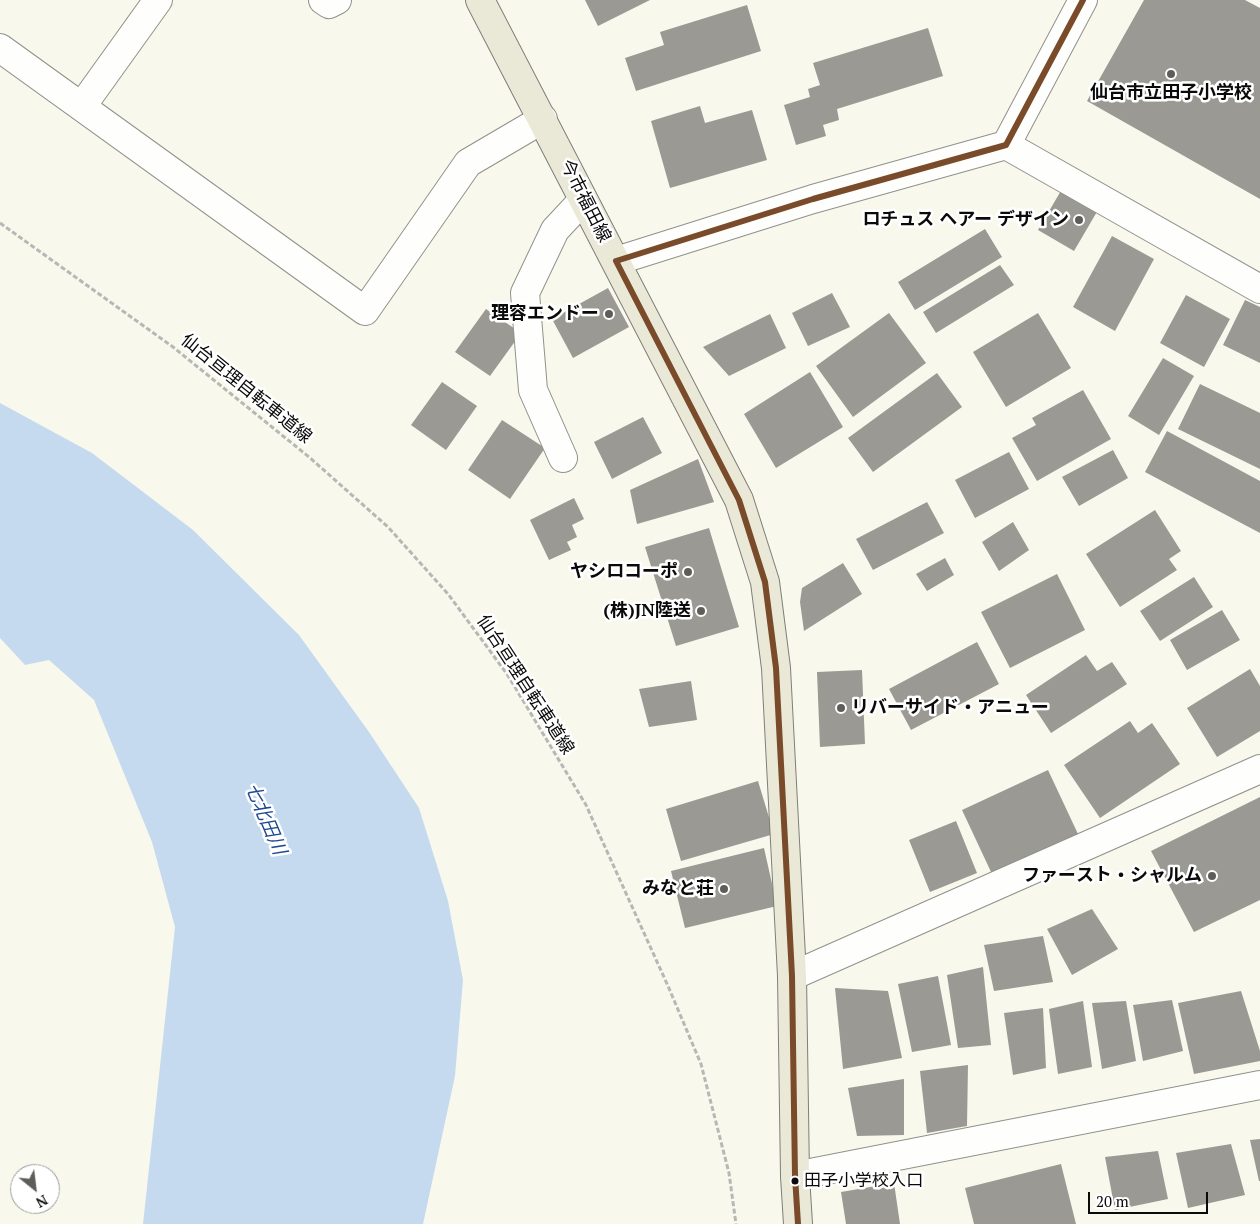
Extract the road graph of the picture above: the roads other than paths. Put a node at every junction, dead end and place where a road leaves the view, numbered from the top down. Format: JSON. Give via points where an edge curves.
{"nodes":[{"id":1,"x":158,"y":0,"type":"edge"},
{"id":2,"x":323,"y":0,"type":"edge"},
{"id":3,"x":337,"y":0,"type":"edge"},
{"id":4,"x":480,"y":0,"type":"edge"},
{"id":5,"x":1083,"y":0,"type":"edge"},
{"id":6,"x":0,"y":48,"type":"edge"},
{"id":7,"x":82,"y":106,"type":"junction"},
{"id":8,"x":543,"y":119,"type":"junction"},
{"id":9,"x":1006,"y":145,"type":"junction"},
{"id":10,"x":583,"y":200,"type":"junction"},
{"id":11,"x":616,"y":261,"type":"junction"},
{"id":12,"x":1260,"y":289,"type":"edge"},
{"id":13,"x":563,"y":458,"type":"dead end"},
{"id":14,"x":1260,"y":769,"type":"edge"},
{"id":15,"x":792,"y":976,"type":"junction"},
{"id":16,"x":1260,"y":1085,"type":"edge"},
{"id":17,"x":795,"y":1176,"type":"junction"},
{"id":18,"x":798,"y":1224,"type":"edge"}],
"edges":[{"from":1,"to":7,"type":"street"},
{"from":2,"to":3,"type":"street","via":[[329,4]]},
{"from":4,"to":8,"type":"main road","name":"今市福田線"},
{"from":5,"to":9,"type":"street"},
{"from":6,"to":7,"type":"street"},
{"from":7,"to":8,"type":"street","via":[[365,312],[468,163]]},
{"from":8,"to":10,"type":"main road","name":"今市福田線"},
{"from":9,"to":11,"type":"street","via":[[813,199]]},
{"from":9,"to":12,"type":"street"},
{"from":10,"to":11,"type":"main road","name":"今市福田線"},
{"from":10,"to":13,"type":"street","via":[[555,230],[525,293],[533,390]]},
{"from":11,"to":15,"type":"main road","name":"今市福田線","via":[[739,500],[764,582],[776,668]]},
{"from":14,"to":15,"type":"street"},
{"from":15,"to":17,"type":"main road","name":"今市福田線"},
{"from":16,"to":17,"type":"street"},
{"from":17,"to":18,"type":"main road","name":"今市福田線"}]}
